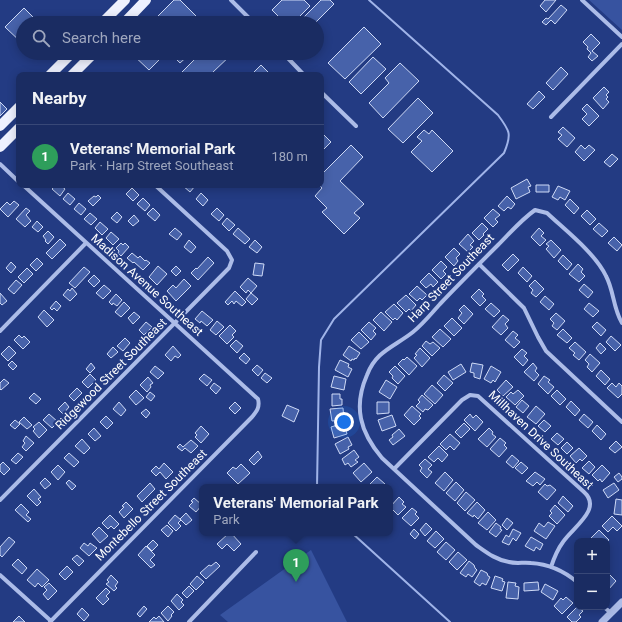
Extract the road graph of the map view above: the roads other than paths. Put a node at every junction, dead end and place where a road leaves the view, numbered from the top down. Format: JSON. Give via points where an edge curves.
{"nodes":[{"id":1,"x":125,"y":0,"type":"edge"},
{"id":2,"x":146,"y":0,"type":"edge"},
{"id":3,"x":231,"y":0,"type":"edge"},
{"id":4,"x":582,"y":0,"type":"edge"},
{"id":5,"x":109,"y":16,"type":"edge"},
{"id":6,"x":131,"y":16,"type":"edge"},
{"id":7,"x":247,"y":16,"type":"edge"},
{"id":8,"x":622,"y":37,"type":"edge"},
{"id":9,"x":622,"y":44,"type":"edge"},
{"id":10,"x":65,"y":60,"type":"edge"},
{"id":11,"x":87,"y":60,"type":"edge"},
{"id":12,"x":290,"y":60,"type":"edge"},
{"id":13,"x":54,"y":72,"type":"edge"},
{"id":14,"x":75,"y":72,"type":"edge"},
{"id":15,"x":301,"y":72,"type":"edge"},
{"id":16,"x":324,"y":95,"type":"edge"},
{"id":17,"x":16,"y":109,"type":"edge"},
{"id":18,"x":551,"y":117,"type":"dead end"},
{"id":19,"x":0,"y":126,"type":"edge"},
{"id":20,"x":356,"y":126,"type":"dead end"},
{"id":21,"x":16,"y":131,"type":"edge"},
{"id":22,"x":0,"y":147,"type":"edge"},
{"id":23,"x":0,"y":164,"type":"edge"},
{"id":24,"x":16,"y":179,"type":"edge"},
{"id":25,"x":26,"y":188,"type":"edge"},
{"id":26,"x":158,"y":188,"type":"edge"},
{"id":27,"x":86,"y":243,"type":"junction"},
{"id":28,"x":479,"y":264,"type":"junction"},
{"id":29,"x":175,"y":323,"type":"junction"},
{"id":30,"x":622,"y":323,"type":"edge"},
{"id":31,"x":0,"y":331,"type":"edge"},
{"id":32,"x":258,"y":399,"type":"joint"},
{"id":33,"x":622,"y":422,"type":"edge"},
{"id":34,"x":394,"y":469,"type":"junction"},
{"id":35,"x":0,"y":500,"type":"edge"},
{"id":36,"x":256,"y":552,"type":"dead end"},
{"id":37,"x":551,"y":567,"type":"junction"},
{"id":38,"x":0,"y":575,"type":"edge"},
{"id":39,"x":574,"y":580,"type":"edge"},
{"id":40,"x":622,"y":602,"type":"edge"},
{"id":41,"x":607,"y":610,"type":"edge"},
{"id":42,"x":611,"y":614,"type":"junction"},
{"id":43,"x":50,"y":622,"type":"edge"},
{"id":44,"x":189,"y":622,"type":"edge"},
{"id":45,"x":602,"y":622,"type":"edge"}],
"edges":[{"from":1,"to":5,"type":"main road"},
{"from":2,"to":6,"type":"main road"},
{"from":3,"to":7,"type":"street"},
{"from":4,"to":8,"type":"street"},
{"from":9,"to":18,"type":"street"},
{"from":10,"to":13,"type":"main road"},
{"from":11,"to":14,"type":"main road"},
{"from":12,"to":15,"type":"street"},
{"from":16,"to":20,"type":"street"},
{"from":17,"to":19,"type":"main road"},
{"from":21,"to":22,"type":"main road"},
{"from":23,"to":24,"type":"street"},
{"from":25,"to":27,"type":"street","name":"Madison Avenue Southeast"},
{"from":26,"to":29,"type":"street","name":"Ridgewood Street Southeast","via":[[227,251],[232,260],[229,268]]},
{"from":27,"to":29,"type":"street","name":"Madison Avenue Southeast"},
{"from":27,"to":31,"type":"street"},
{"from":28,"to":30,"type":"street","name":"Harp Street Southeast","via":[[527,216],[535,210],[547,213],[599,263],[607,277]]},
{"from":28,"to":33,"type":"street","via":[[524,308],[546,351]]},
{"from":28,"to":34,"type":"street","name":"Harp Street Southeast","via":[[412,332],[378,356],[361,389],[360,413],[364,432],[369,442]]},
{"from":29,"to":32,"type":"street","name":"Madison Avenue Southeast"},
{"from":29,"to":35,"type":"street","name":"Ridgewood Street Southeast"},
{"from":32,"to":43,"type":"street","name":"Montebello Street Southeast","via":[[257,411],[252,417]]},
{"from":34,"to":37,"type":"street","via":[[489,554],[510,563],[531,563]]},
{"from":34,"to":37,"type":"street","name":"Millhaven Drive Southeast","via":[[458,403],[470,395],[480,398],[587,494],[591,502],[589,511],[558,549]]},
{"from":36,"to":44,"type":"street"},
{"from":37,"to":39,"type":"street"},
{"from":38,"to":43,"type":"street"},
{"from":40,"to":42,"type":"street"},
{"from":41,"to":42,"type":"street"},
{"from":42,"to":45,"type":"street"}]}
